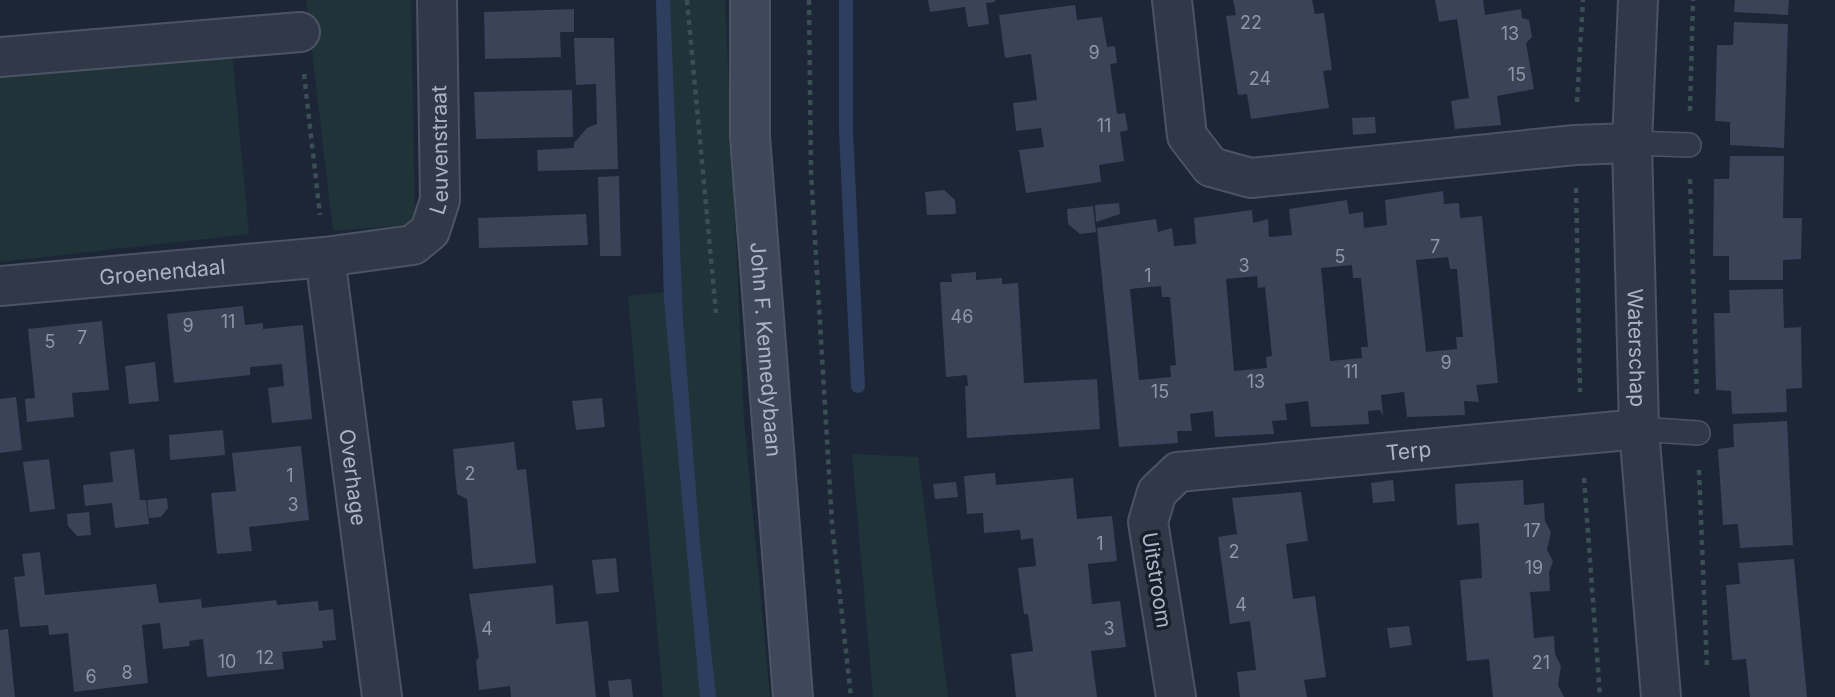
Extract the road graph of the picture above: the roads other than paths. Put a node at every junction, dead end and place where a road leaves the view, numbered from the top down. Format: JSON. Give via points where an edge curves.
{"nodes":[{"id":1,"x":437,"y":0,"type":"edge"},
{"id":2,"x":750,"y":0,"type":"edge"},
{"id":3,"x":1172,"y":0,"type":"edge"},
{"id":4,"x":1639,"y":0,"type":"edge"},
{"id":5,"x":300,"y":32,"type":"road end"},
{"id":6,"x":0,"y":57,"type":"edge"},
{"id":7,"x":1632,"y":143,"type":"junction"},
{"id":8,"x":1689,"y":145,"type":"road end"},
{"id":9,"x":325,"y":257,"type":"junction"},
{"id":10,"x":0,"y":286,"type":"edge"},
{"id":11,"x":1639,"y":429,"type":"junction"},
{"id":12,"x":1698,"y":433,"type":"road end"},
{"id":13,"x":1178,"y":472,"type":"joint"},
{"id":14,"x":382,"y":697,"type":"edge"},
{"id":15,"x":793,"y":697,"type":"edge"},
{"id":16,"x":1176,"y":697,"type":"edge"},
{"id":17,"x":1661,"y":697,"type":"edge"}],
"edges":[{"from":1,"to":9,"type":"street","name":"Leuvenstraat","via":[[440,201],[430,231],[413,245]]},
{"from":2,"to":15,"type":"main road","name":"John F. Kennedybaan","via":[[750,136]]},
{"from":3,"to":7,"type":"street","via":[[1187,136],[1211,167],[1251,178]]},
{"from":4,"to":7,"type":"street","name":"Waterschap"},
{"from":5,"to":6,"type":"street"},
{"from":7,"to":8,"type":"lane"},
{"from":7,"to":11,"type":"street","name":"Waterschap"},
{"from":9,"to":10,"type":"street","name":"Groenendaal"},
{"from":9,"to":14,"type":"street","name":"Overhage"},
{"from":11,"to":12,"type":"lane"},
{"from":11,"to":13,"type":"street","name":"Terp"},
{"from":11,"to":17,"type":"street","name":"Waterschap"},
{"from":13,"to":16,"type":"street","name":"Uitstroom","via":[[1157,492],[1148,522]]}]}
